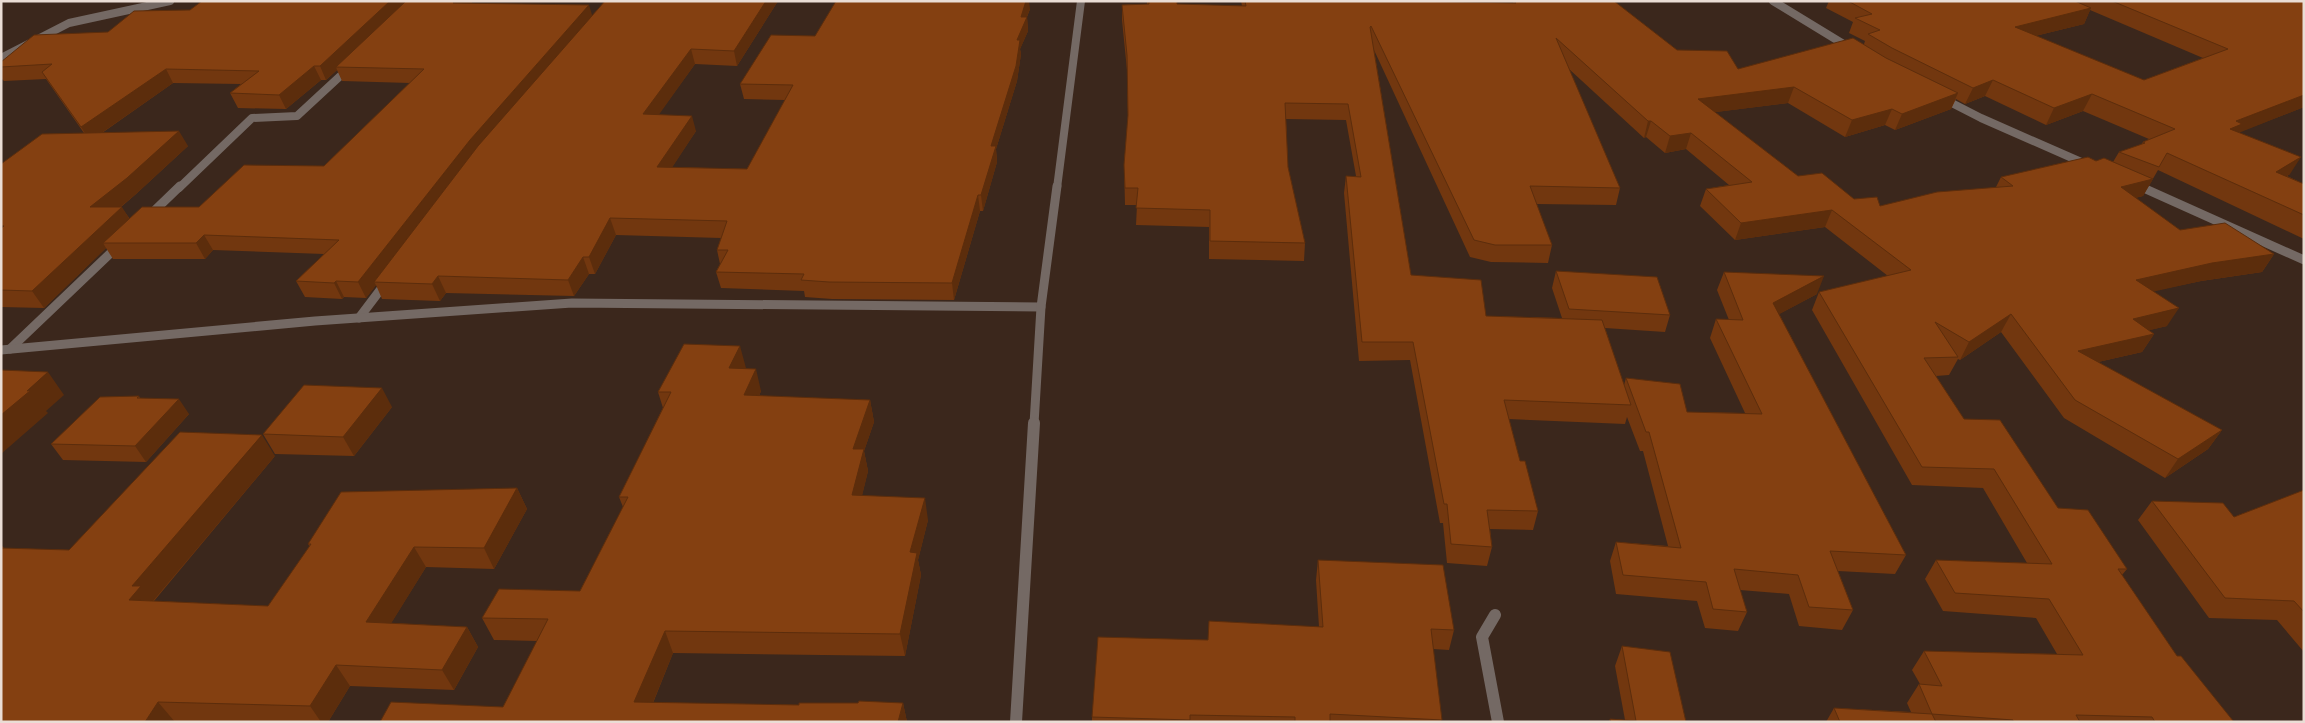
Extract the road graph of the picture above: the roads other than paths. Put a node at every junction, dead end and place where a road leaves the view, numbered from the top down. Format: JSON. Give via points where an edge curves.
{"nodes":[{"id":1,"x":170,"y":1,"type":"edge"},
{"id":2,"x":1080,"y":1,"type":"edge"},
{"id":3,"x":1773,"y":1,"type":"edge"},
{"id":4,"x":1858,"y":53,"type":"edge"},
{"id":5,"x":1,"y":58,"type":"edge"},
{"id":6,"x":353,"y":64,"type":"edge"},
{"id":7,"x":1937,"y":96,"type":"edge"},
{"id":8,"x":2094,"y":167,"type":"edge"},
{"id":9,"x":2129,"y":182,"type":"edge"},
{"id":10,"x":145,"y":220,"type":"edge"},
{"id":11,"x":124,"y":240,"type":"edge"},
{"id":12,"x":2304,"y":260,"type":"edge"},
{"id":13,"x":394,"y":273,"type":"edge"},
{"id":14,"x":1041,"y":307,"type":"junction"},
{"id":15,"x":359,"y":318,"type":"junction"},
{"id":16,"x":6,"y":349,"type":"edge"},
{"id":17,"x":1495,"y":615,"type":"dead end"},
{"id":18,"x":1016,"y":722,"type":"edge"},
{"id":19,"x":1498,"y":722,"type":"edge"}],
"edges":[{"from":1,"to":5,"type":"street","via":[[69,23]]},
{"from":2,"to":14,"type":"street"},
{"from":3,"to":4,"type":"street"},
{"from":6,"to":10,"type":"street","via":[[297,116],[252,118]]},
{"from":7,"to":8,"type":"street"},
{"from":9,"to":12,"type":"street"},
{"from":11,"to":16,"type":"street"},
{"from":13,"to":15,"type":"street"},
{"from":14,"to":15,"type":"street","via":[[572,303]]},
{"from":14,"to":18,"type":"street"},
{"from":15,"to":16,"type":"street"},
{"from":17,"to":19,"type":"street","via":[[1482,637]]}]}
